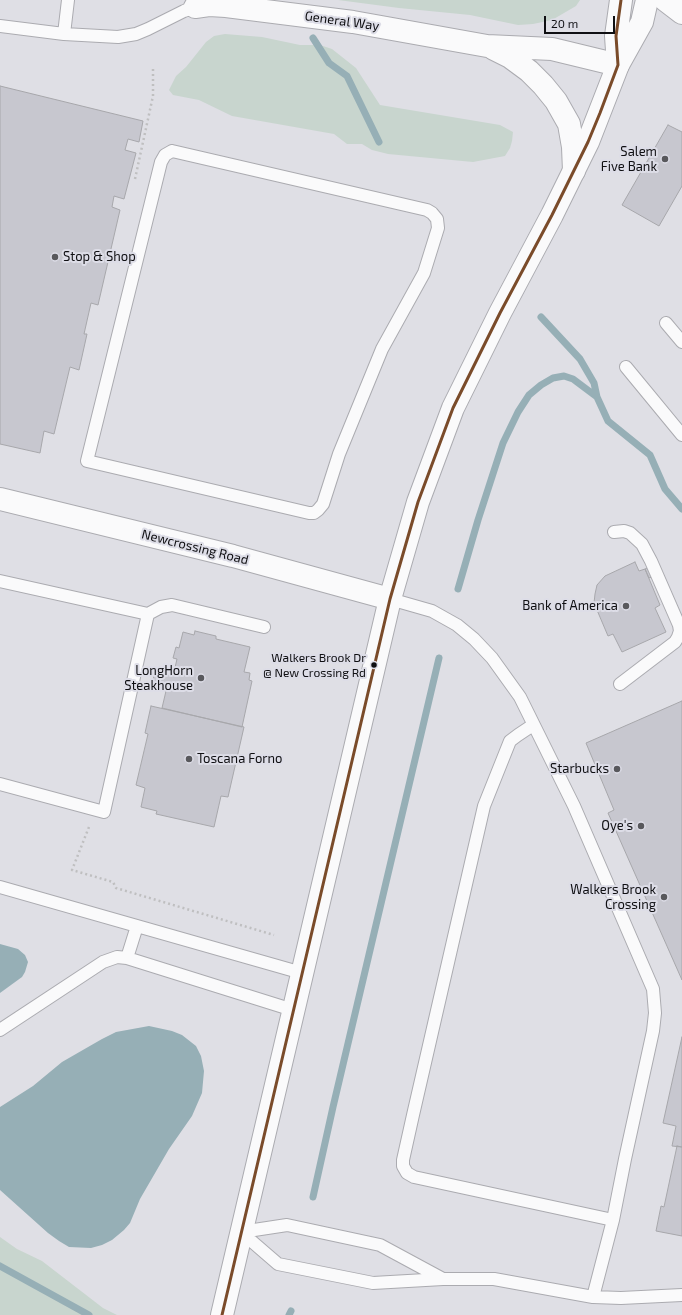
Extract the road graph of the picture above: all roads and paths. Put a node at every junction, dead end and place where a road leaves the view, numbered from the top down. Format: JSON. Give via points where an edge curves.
{"nodes":[{"id":1,"x":68,"y":0,"type":"edge"},
{"id":2,"x":621,"y":0,"type":"edge"},
{"id":3,"x":647,"y":0,"type":"edge"},
{"id":4,"x":665,"y":0,"type":"edge"},
{"id":5,"x":195,"y":7,"type":"joint"},
{"id":6,"x":682,"y":13,"type":"edge"},
{"id":7,"x":0,"y":26,"type":"edge"},
{"id":8,"x":64,"y":34,"type":"junction"},
{"id":9,"x":487,"y":46,"type":"junction"},
{"id":10,"x":618,"y":65,"type":"junction"},
{"id":11,"x":153,"y":69,"type":"dead end"},
{"id":12,"x":574,"y":171,"type":"junction"},
{"id":13,"x":134,"y":179,"type":"dead end"},
{"id":14,"x":424,"y":273,"type":"joint"},
{"id":15,"x":666,"y":323,"type":"dead end"},
{"id":16,"x":682,"y":342,"type":"edge"},
{"id":17,"x":626,"y":366,"type":"dead end"},
{"id":18,"x":682,"y":436,"type":"edge"},
{"id":19,"x":0,"y":499,"type":"edge"},
{"id":20,"x":614,"y":532,"type":"dead end"},
{"id":21,"x":0,"y":581,"type":"edge"},
{"id":22,"x":390,"y":599,"type":"junction"},
{"id":23,"x":148,"y":614,"type":"junction"},
{"id":24,"x":264,"y":627,"type":"dead end"},
{"id":25,"x":620,"y":684,"type":"dead end"},
{"id":26,"x":533,"y":725,"type":"junction"},
{"id":27,"x":0,"y":784,"type":"edge"},
{"id":28,"x":94,"y":809,"type":"junction"},
{"id":29,"x":0,"y":887,"type":"edge"},
{"id":30,"x":137,"y":926,"type":"junction"},
{"id":31,"x":274,"y":935,"type":"dead end"},
{"id":32,"x":127,"y":958,"type":"junction"},
{"id":33,"x":302,"y":973,"type":"junction"},
{"id":34,"x":293,"y":1010,"type":"junction"},
{"id":35,"x":0,"y":1030,"type":"edge"},
{"id":36,"x":613,"y":1220,"type":"junction"},
{"id":37,"x":241,"y":1232,"type":"junction"},
{"id":38,"x":443,"y":1279,"type":"junction"},
{"id":39,"x":682,"y":1295,"type":"edge"},
{"id":40,"x":593,"y":1297,"type":"junction"},
{"id":41,"x":222,"y":1315,"type":"edge"}],
"edges":[{"from":1,"to":8,"type":"lane"},
{"from":2,"to":10,"type":"street","via":[[616,36]]},
{"from":3,"to":10,"type":"street","via":[[642,22]]},
{"from":4,"to":6,"type":"street"},
{"from":5,"to":8,"type":"lane","via":[[136,34],[118,37]]},
{"from":5,"to":9,"type":"street","name":"General Way","via":[[226,6],[353,22]]},
{"from":7,"to":8,"type":"lane"},
{"from":9,"to":10,"type":"street","name":"General Way","via":[[552,50]]},
{"from":9,"to":12,"type":"street","name":"General Way","via":[[510,57],[529,71],[556,100],[569,124]]},
{"from":10,"to":12,"type":"street"},
{"from":11,"to":13,"type":"path","via":[[153,96]]},
{"from":12,"to":22,"type":"street","via":[[453,408],[418,502]]},
{"from":14,"to":14,"type":"lane","via":[[382,349],[339,454],[323,504],[316,511],[308,513],[87,461],[161,162],[170,152],[420,208],[432,213],[438,225]]},
{"from":15,"to":16,"type":"lane"},
{"from":17,"to":18,"type":"lane"},
{"from":19,"to":22,"type":"street","name":"Newcrossing Road","via":[[233,556]]},
{"from":20,"to":25,"type":"lane","via":[[630,533],[642,544],[680,631],[674,642]]},
{"from":21,"to":23,"type":"lane"},
{"from":22,"to":26,"type":"lane","via":[[432,610],[474,639],[492,658],[520,697]]},
{"from":22,"to":33,"type":"street"},
{"from":23,"to":24,"type":"lane","via":[[172,605]]},
{"from":23,"to":28,"type":"lane","via":[[104,812]]},
{"from":26,"to":36,"type":"lane","via":[[574,806],[653,989],[653,1031]]},
{"from":26,"to":36,"type":"lane","via":[[510,742],[484,806],[403,1166],[407,1173],[414,1177]]},
{"from":27,"to":28,"type":"lane"},
{"from":28,"to":31,"type":"path","via":[[72,870],[113,882],[116,888]]},
{"from":29,"to":30,"type":"lane"},
{"from":30,"to":32,"type":"lane"},
{"from":30,"to":33,"type":"lane"},
{"from":32,"to":34,"type":"lane"},
{"from":32,"to":35,"type":"lane","via":[[113,958],[104,962]]},
{"from":33,"to":34,"type":"street"},
{"from":34,"to":37,"type":"street"},
{"from":36,"to":40,"type":"lane"},
{"from":37,"to":38,"type":"lane","via":[[287,1225],[380,1245]]},
{"from":37,"to":38,"type":"lane","via":[[278,1264],[373,1283]]},
{"from":37,"to":41,"type":"street"},
{"from":38,"to":40,"type":"lane","via":[[494,1279]]},
{"from":39,"to":40,"type":"lane"}]}
